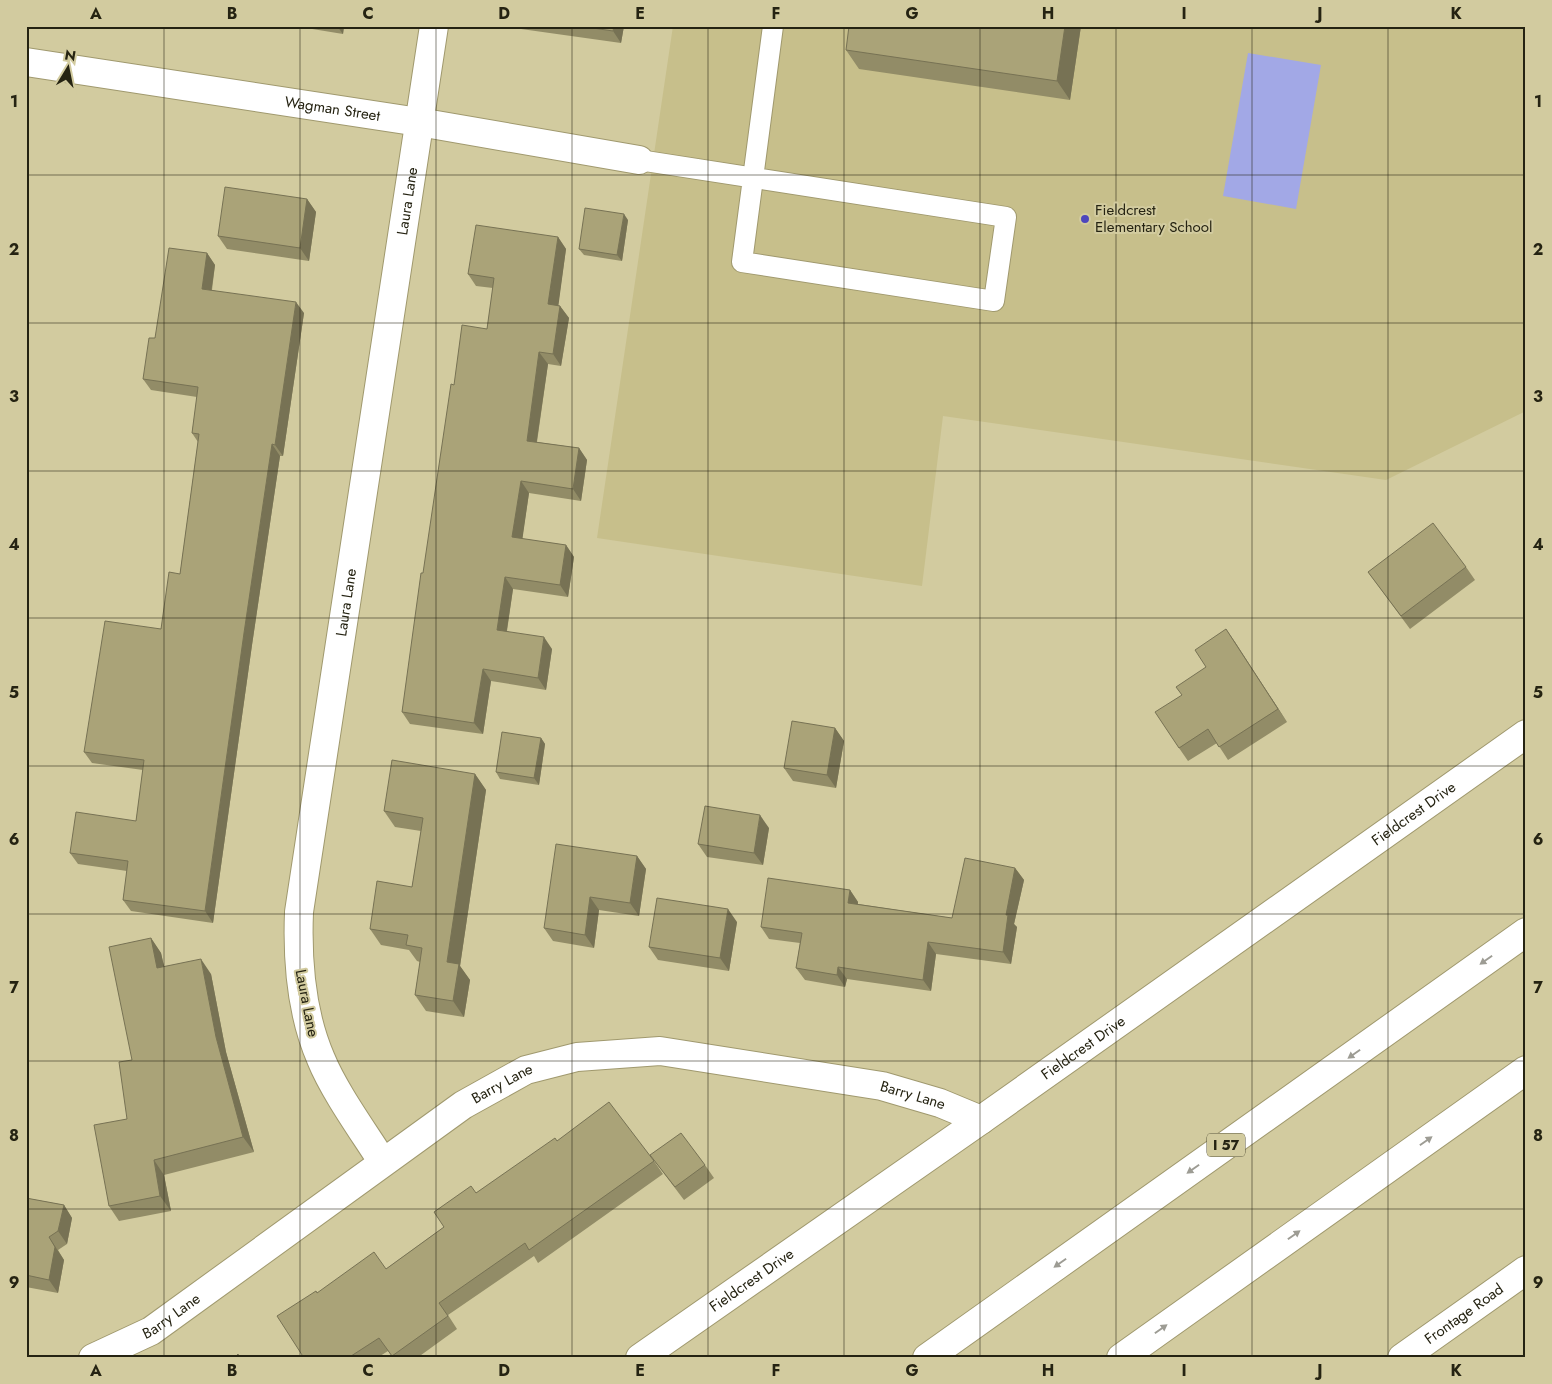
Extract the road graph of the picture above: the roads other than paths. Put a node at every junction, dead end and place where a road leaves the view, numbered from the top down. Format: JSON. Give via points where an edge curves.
{"nodes":[{"id":1,"x":434,"y":26,"type":"edge"},
{"id":2,"x":773,"y":26,"type":"edge"},
{"id":3,"x":26,"y":62,"type":"edge"},
{"id":4,"x":419,"y":122,"type":"junction"},
{"id":5,"x":639,"y":160,"type":"joint"},
{"id":6,"x":754,"y":178,"type":"junction"},
{"id":7,"x":1526,"y":734,"type":"edge"},
{"id":8,"x":1526,"y":932,"type":"edge"},
{"id":9,"x":1526,"y":1070,"type":"edge"},
{"id":10,"x":981,"y":1120,"type":"junction"},
{"id":11,"x":382,"y":1161,"type":"junction"},
{"id":12,"x":1526,"y":1270,"type":"edge"},
{"id":13,"x":93,"y":1358,"type":"edge"},
{"id":14,"x":640,"y":1358,"type":"edge"},
{"id":15,"x":927,"y":1358,"type":"edge"},
{"id":16,"x":1121,"y":1358,"type":"edge"},
{"id":17,"x":1402,"y":1358,"type":"edge"}],
"edges":[{"from":1,"to":4,"type":"main road","name":"Laura Lane"},
{"from":2,"to":6,"type":"lane"},
{"from":3,"to":4,"type":"main road","name":"Wagman Street"},
{"from":4,"to":5,"type":"main road","name":"Wagman Street"},
{"from":4,"to":11,"type":"main road","name":"Laura Lane","via":[[303,875],[298,942],[308,1022],[322,1061]]},
{"from":5,"to":6,"type":"lane"},
{"from":6,"to":6,"type":"lane","via":[[1006,217],[994,301],[742,262]]},
{"from":7,"to":10,"type":"main road","name":"Fieldcrest Drive"},
{"from":8,"to":15,"type":"main road","number":"I 57","one_way":true},
{"from":16,"to":9,"type":"main road","one_way":true},
{"from":10,"to":11,"type":"main road","name":"Barry Lane","via":[[940,1103],[882,1086],[660,1051],[642,1052],[576,1057],[526,1070],[464,1105]]},
{"from":10,"to":14,"type":"main road","name":"Fieldcrest Drive"},
{"from":11,"to":13,"type":"main road","name":"Barry Lane","via":[[151,1331]]},
{"from":12,"to":17,"type":"main road","name":"Frontage Road"}]}
